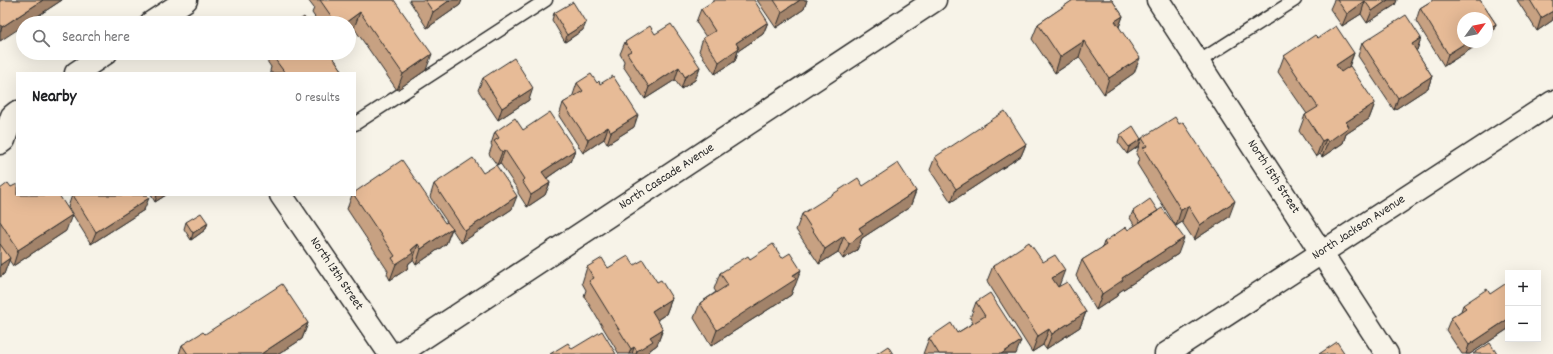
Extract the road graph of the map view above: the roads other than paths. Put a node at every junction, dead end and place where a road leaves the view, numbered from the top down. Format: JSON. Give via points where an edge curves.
{"nodes":[{"id":1,"x":186,"y":0,"type":"edge"},
{"id":2,"x":546,"y":0,"type":"edge"},
{"id":3,"x":935,"y":0,"type":"edge"},
{"id":4,"x":1158,"y":0,"type":"edge"},
{"id":5,"x":1295,"y":0,"type":"edge"},
{"id":6,"x":162,"y":16,"type":"edge"},
{"id":7,"x":96,"y":60,"type":"edge"},
{"id":8,"x":1198,"y":62,"type":"junction"},
{"id":9,"x":78,"y":72,"type":"edge"},
{"id":10,"x":1553,"y":102,"type":"edge"},
{"id":11,"x":16,"y":113,"type":"edge"},
{"id":12,"x":356,"y":123,"type":"edge"},
{"id":13,"x":0,"y":143,"type":"edge"},
{"id":14,"x":282,"y":196,"type":"edge"},
{"id":15,"x":1321,"y":252,"type":"junction"},
{"id":16,"x":390,"y":354,"type":"edge"},
{"id":17,"x":398,"y":354,"type":"edge"},
{"id":18,"x":1166,"y":354,"type":"edge"},
{"id":19,"x":1388,"y":354,"type":"edge"}],
"edges":[{"from":1,"to":6,"type":"street"},
{"from":2,"to":12,"type":"lane"},
{"from":3,"to":17,"type":"street","name":"North Cascade Avenue"},
{"from":4,"to":8,"type":"street","name":"North 15th Street"},
{"from":5,"to":8,"type":"lane"},
{"from":7,"to":9,"type":"street"},
{"from":8,"to":15,"type":"street","name":"North 15th Street"},
{"from":10,"to":15,"type":"street","name":"North Jackson Avenue"},
{"from":11,"to":13,"type":"street","via":[[12,116],[4,140]]},
{"from":14,"to":16,"type":"street","name":"North 13th Street"},
{"from":15,"to":18,"type":"street","name":"North Jackson Avenue"},
{"from":15,"to":19,"type":"street","name":"North 15th Street"}]}
